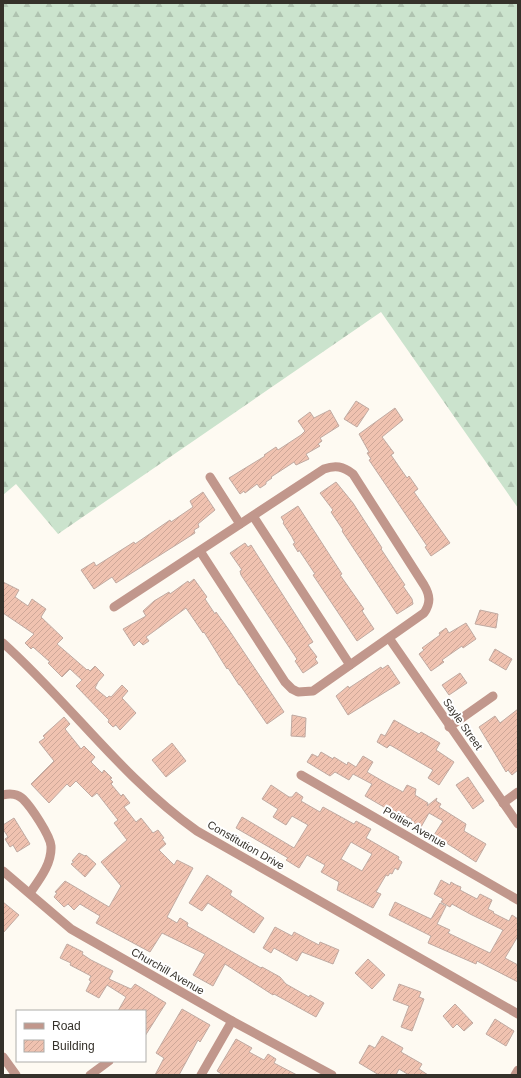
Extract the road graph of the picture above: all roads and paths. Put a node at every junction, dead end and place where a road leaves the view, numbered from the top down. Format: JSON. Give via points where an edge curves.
{"nodes":[{"id":1,"x":210,"y":477,"type":"dead end"},
{"id":2,"x":253,"y":516,"type":"junction"},
{"id":3,"x":240,"y":524,"type":"junction"},
{"id":4,"x":200,"y":551,"type":"junction"},
{"id":5,"x":114,"y":607,"type":"dead end"},
{"id":6,"x":389,"y":638,"type":"junction"},
{"id":7,"x":3,"y":643,"type":"edge"},
{"id":8,"x":350,"y":665,"type":"junction"},
{"id":9,"x":493,"y":696,"type":"dead end"},
{"id":10,"x":450,"y":727,"type":"junction"},
{"id":11,"x":301,"y":775,"type":"dead end"},
{"id":12,"x":518,"y":792,"type":"edge"},
{"id":13,"x":3,"y":795,"type":"edge"},
{"id":14,"x":503,"y":803,"type":"junction"},
{"id":15,"x":518,"y":824,"type":"edge"},
{"id":16,"x":3,"y":872,"type":"edge"},
{"id":17,"x":30,"y":893,"type":"junction"},
{"id":18,"x":518,"y":900,"type":"edge"},
{"id":19,"x":518,"y":1014,"type":"edge"},
{"id":20,"x":232,"y":1022,"type":"junction"},
{"id":21,"x":3,"y":1057,"type":"edge"},
{"id":22,"x":108,"y":1062,"type":"edge"},
{"id":23,"x":518,"y":1070,"type":"edge"},
{"id":24,"x":16,"y":1075,"type":"edge"},
{"id":25,"x":90,"y":1075,"type":"edge"},
{"id":26,"x":201,"y":1075,"type":"edge"},
{"id":27,"x":332,"y":1075,"type":"edge"},
{"id":28,"x":515,"y":1075,"type":"edge"}],
"edges":[{"from":1,"to":3,"type":"street"},
{"from":2,"to":3,"type":"street"},
{"from":2,"to":6,"type":"street","via":[[324,469],[339,466],[346,468],[428,593],[429,601],[424,613]]},
{"from":2,"to":8,"type":"street"},
{"from":3,"to":4,"type":"street"},
{"from":4,"to":5,"type":"street"},
{"from":4,"to":8,"type":"street","via":[[292,689],[313,691]]},
{"from":6,"to":8,"type":"street"},
{"from":6,"to":10,"type":"street","name":"Sayle Street"},
{"from":7,"to":19,"type":"street","name":"Constitution Drive","via":[[149,793],[197,831]]},
{"from":9,"to":10,"type":"street"},
{"from":10,"to":14,"type":"street","name":"Sayle Street"},
{"from":11,"to":18,"type":"street","name":"Poitier Avenue"},
{"from":12,"to":14,"type":"street"},
{"from":13,"to":17,"type":"street","via":[[14,794],[22,798],[46,832],[51,846],[49,861]]},
{"from":14,"to":15,"type":"street","name":"Sayle Street"},
{"from":16,"to":17,"type":"street","name":"Churchill Avenue"},
{"from":17,"to":20,"type":"street","name":"Churchill Avenue","via":[[72,929]]},
{"from":20,"to":26,"type":"street"},
{"from":20,"to":27,"type":"street","name":"Churchill Avenue"},
{"from":21,"to":24,"type":"street"},
{"from":22,"to":25,"type":"street"},
{"from":23,"to":28,"type":"street"}]}
